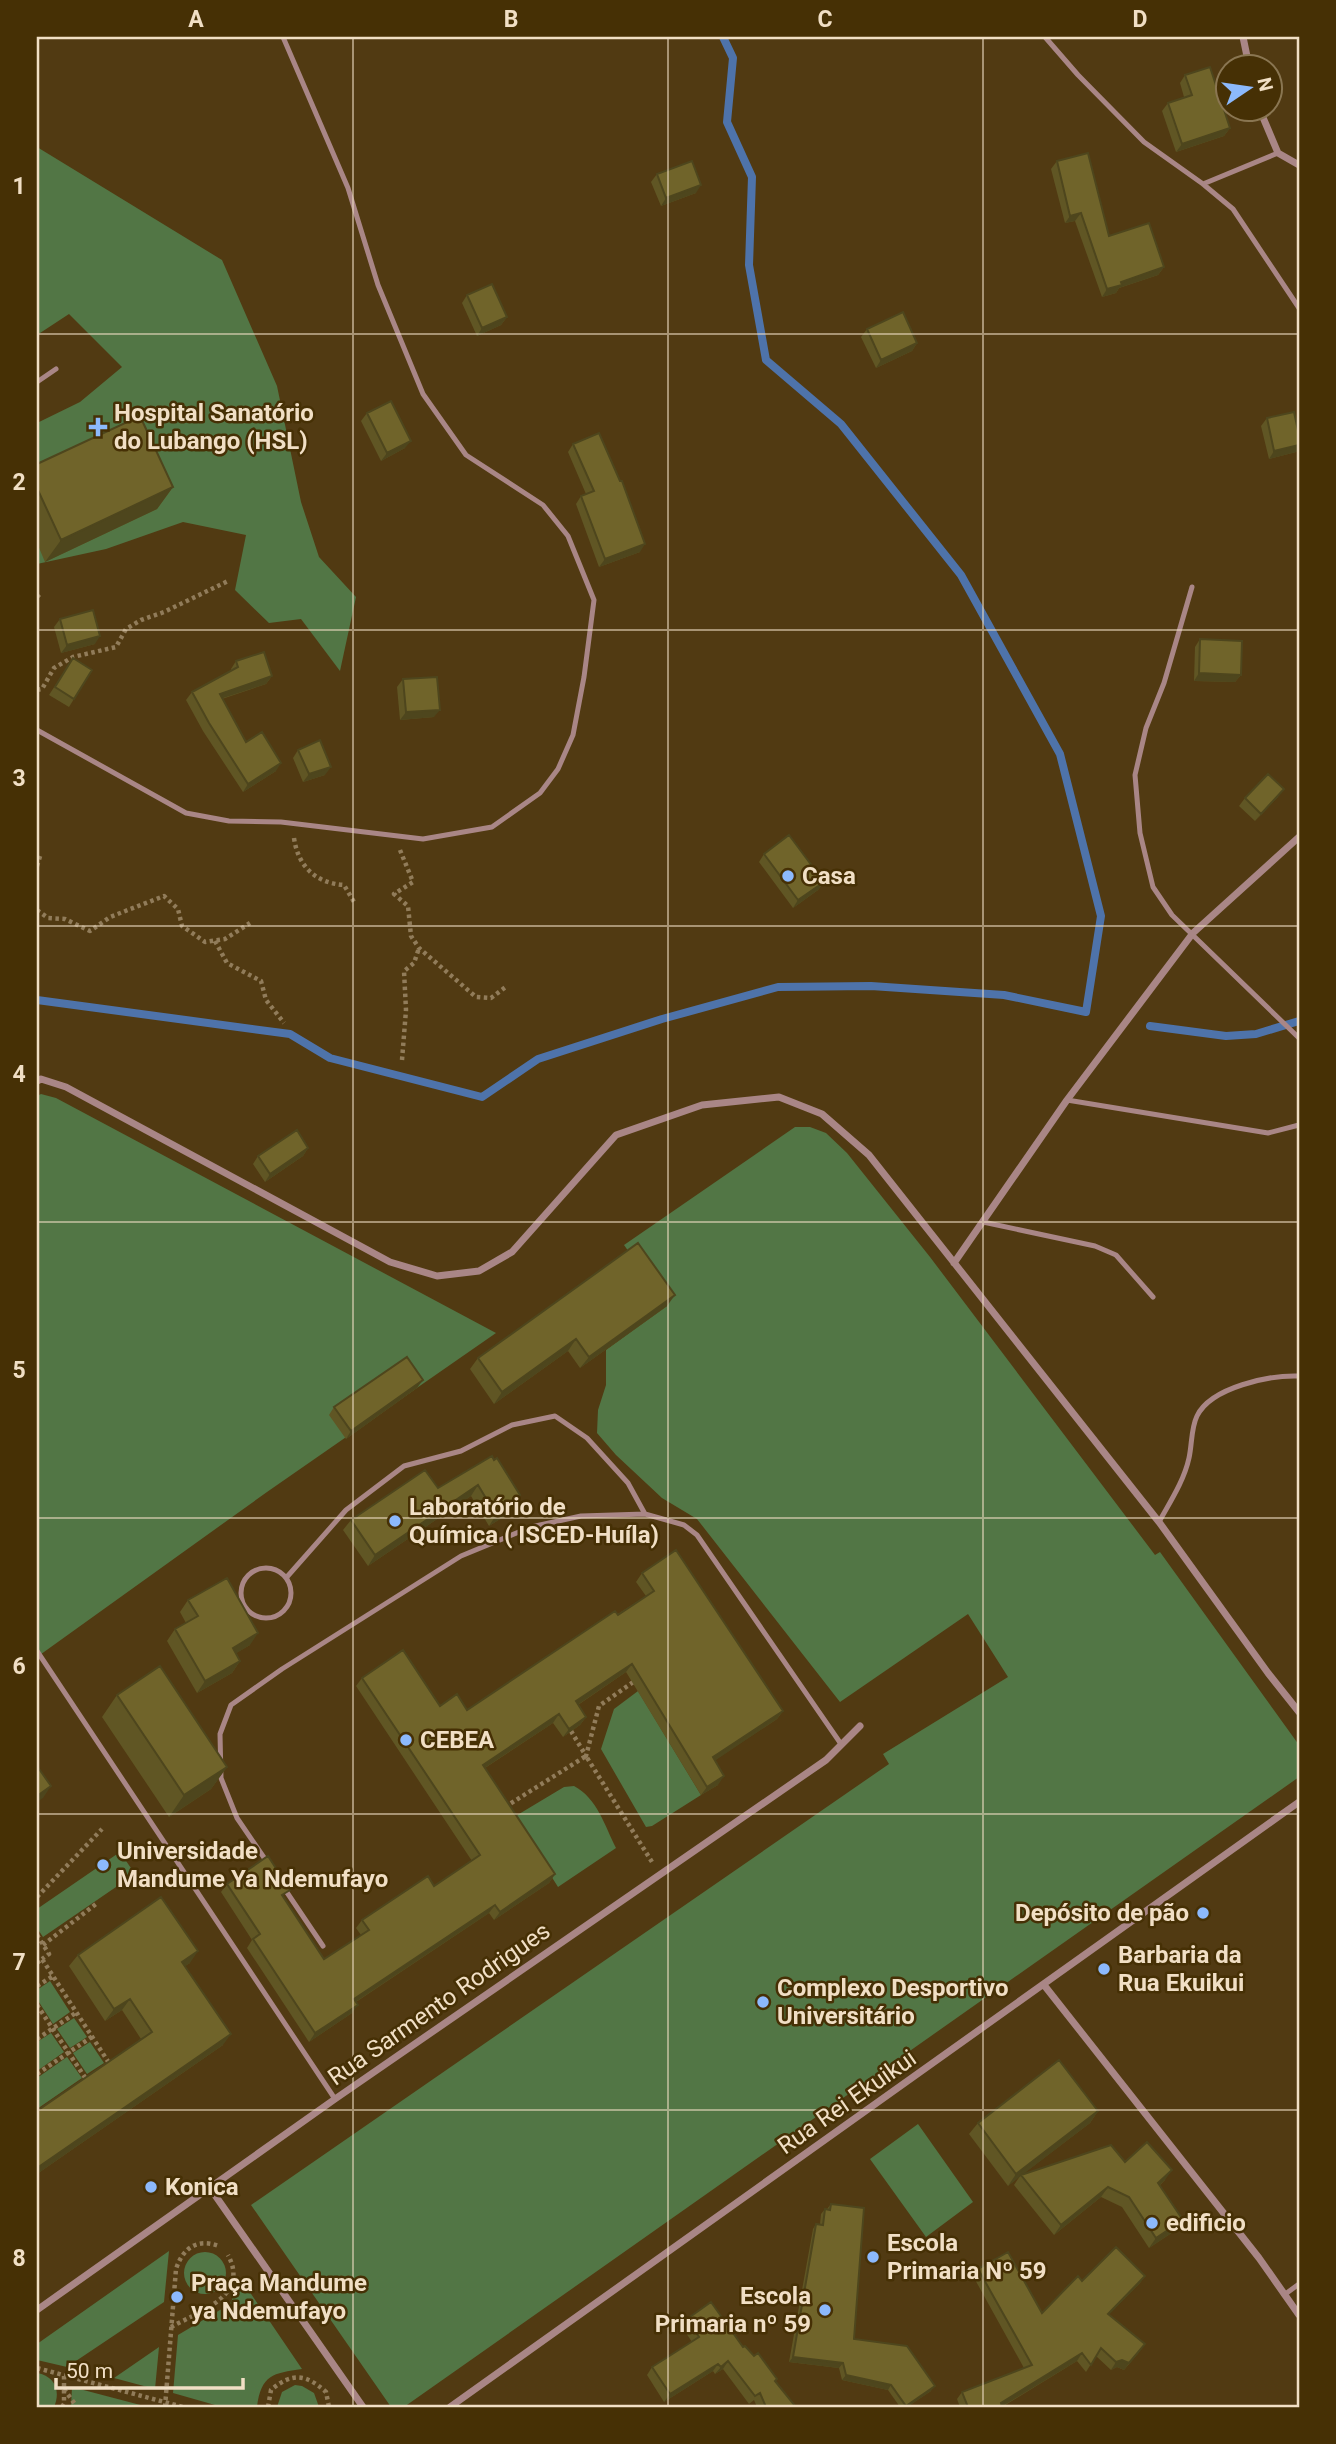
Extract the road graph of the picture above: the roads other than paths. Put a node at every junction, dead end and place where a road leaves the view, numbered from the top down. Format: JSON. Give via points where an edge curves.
{"nodes":[{"id":1,"x":283,"y":37,"type":"edge"},
{"id":2,"x":1045,"y":37,"type":"edge"},
{"id":3,"x":1265,"y":122,"type":"edge"},
{"id":4,"x":1278,"y":153,"type":"junction"},
{"id":5,"x":1299,"y":165,"type":"edge"},
{"id":6,"x":1203,"y":184,"type":"junction"},
{"id":7,"x":1299,"y":308,"type":"edge"},
{"id":8,"x":56,"y":369,"type":"dead end"},
{"id":9,"x":37,"y":382,"type":"edge"},
{"id":10,"x":1192,"y":587,"type":"dead end"},
{"id":11,"x":37,"y":730,"type":"edge"},
{"id":12,"x":1299,"y":837,"type":"edge"},
{"id":13,"x":1193,"y":933,"type":"junction"},
{"id":14,"x":1299,"y":1038,"type":"edge"},
{"id":15,"x":37,"y":1081,"type":"edge"},
{"id":16,"x":1067,"y":1100,"type":"junction"},
{"id":17,"x":1299,"y":1125,"type":"edge"},
{"id":18,"x":983,"y":1222,"type":"junction"},
{"id":19,"x":954,"y":1263,"type":"junction"},
{"id":20,"x":1153,"y":1297,"type":"dead end"},
{"id":21,"x":1299,"y":1376,"type":"edge"},
{"id":22,"x":645,"y":1514,"type":"junction"},
{"id":23,"x":1159,"y":1522,"type":"junction"},
{"id":24,"x":286,"y":1578,"type":"junction"},
{"id":25,"x":37,"y":1651,"type":"edge"},
{"id":26,"x":1299,"y":1712,"type":"edge"},
{"id":27,"x":860,"y":1726,"type":"dead end"},
{"id":28,"x":841,"y":1744,"type":"junction"},
{"id":29,"x":1299,"y":1802,"type":"edge"},
{"id":30,"x":273,"y":1872,"type":"edge"},
{"id":31,"x":280,"y":1882,"type":"edge"},
{"id":32,"x":323,"y":1946,"type":"dead end"},
{"id":33,"x":1044,"y":1984,"type":"junction"},
{"id":34,"x":335,"y":2099,"type":"junction"},
{"id":35,"x":210,"y":2188,"type":"junction"},
{"id":36,"x":1299,"y":2284,"type":"edge"},
{"id":37,"x":1284,"y":2295,"type":"junction"},
{"id":38,"x":37,"y":2310,"type":"edge"},
{"id":39,"x":1299,"y":2315,"type":"edge"},
{"id":40,"x":363,"y":2407,"type":"edge"},
{"id":41,"x":450,"y":2407,"type":"edge"}],
"edges":[{"from":1,"to":11,"type":"lane","via":[[348,188],[378,285],[423,394],[466,455],[543,505],[568,536],[594,600],[573,735],[558,769],[540,793],[492,827],[423,839],[186,813]]},
{"from":2,"to":6,"type":"lane","via":[[1144,142]]},
{"from":3,"to":4,"type":"street"},
{"from":4,"to":5,"type":"street"},
{"from":4,"to":6,"type":"lane"},
{"from":6,"to":7,"type":"lane","via":[[1233,209]]},
{"from":8,"to":9,"type":"lane"},
{"from":10,"to":13,"type":"lane","via":[[1135,775],[1140,833],[1153,887],[1172,915]]},
{"from":12,"to":13,"type":"street"},
{"from":13,"to":14,"type":"lane"},
{"from":13,"to":16,"type":"street"},
{"from":15,"to":19,"type":"street","via":[[66,1087],[390,1262],[437,1276],[479,1271],[512,1252],[616,1135],[702,1105],[779,1097],[822,1114],[869,1155]]},
{"from":16,"to":17,"type":"lane","via":[[1268,1133]]},
{"from":16,"to":18,"type":"street"},
{"from":18,"to":19,"type":"street"},
{"from":18,"to":20,"type":"lane","via":[[1095,1246],[1116,1255]]},
{"from":19,"to":23,"type":"street"},
{"from":21,"to":23,"type":"lane","via":[[1241,1385],[1202,1408],[1189,1460]]},
{"from":22,"to":24,"type":"lane","via":[[628,1483],[587,1438],[555,1416],[512,1425],[461,1451],[404,1466],[346,1510]]},
{"from":22,"to":28,"type":"lane","via":[[684,1525],[696,1535]]},
{"from":22,"to":30,"type":"lane","via":[[581,1516],[531,1527],[461,1556],[231,1705],[220,1734],[221,1778],[237,1818]]},
{"from":23,"to":26,"type":"street"},
{"from":24,"to":24,"type":"lane","via":[[272,1569],[256,1570],[243,1581],[243,1605],[264,1618],[279,1614],[290,1602]]},
{"from":25,"to":34,"type":"lane"},
{"from":27,"to":28,"type":"street","name":"Rua Sarmento Rodrigues"},
{"from":28,"to":34,"type":"street","name":"Rua Sarmento Rodrigues","via":[[826,1760]]},
{"from":29,"to":33,"type":"street","name":"Rua Rei Ekuikui"},
{"from":31,"to":32,"type":"lane"},
{"from":33,"to":37,"type":"street"},
{"from":33,"to":41,"type":"street","name":"Rua Rei Ekuikui"},
{"from":34,"to":35,"type":"street","name":"Rua Sarmento Rodrigues"},
{"from":35,"to":38,"type":"street","name":"Rua Sarmento Rodrigues"},
{"from":35,"to":40,"type":"street"},
{"from":36,"to":37,"type":"lane"},
{"from":37,"to":39,"type":"street"}]}
